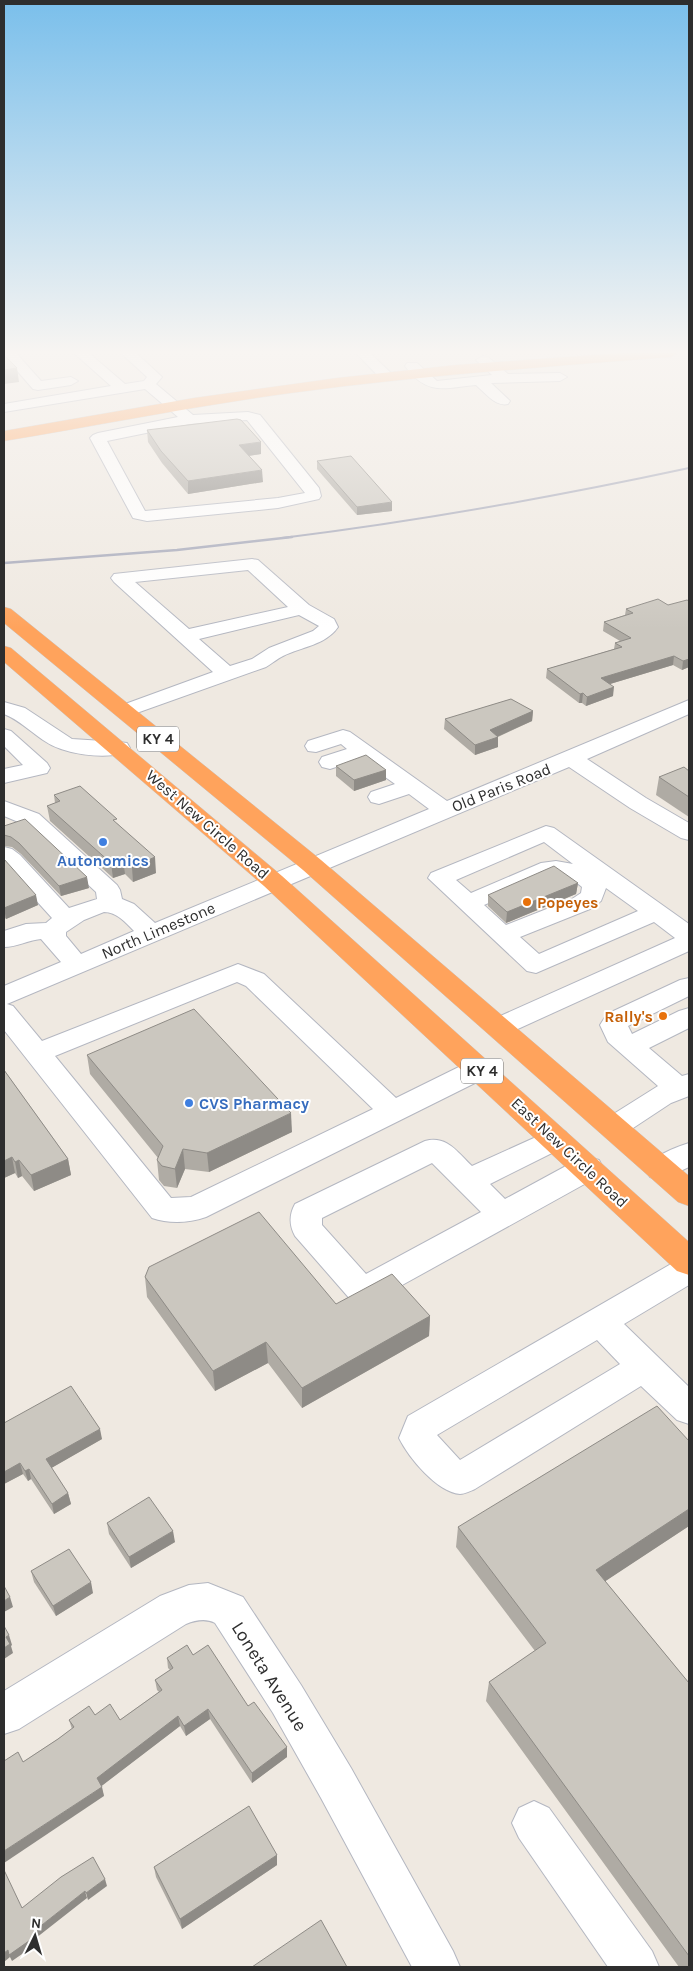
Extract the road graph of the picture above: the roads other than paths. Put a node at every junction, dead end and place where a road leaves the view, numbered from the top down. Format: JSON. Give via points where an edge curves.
{"nodes":[{"id":1,"x":102,"y":445,"type":"edge"},
{"id":2,"x":276,"y":445,"type":"edge"},
{"id":3,"x":302,"y":609,"type":"junction"},
{"id":4,"x":4,"y":613,"type":"edge"},
{"id":5,"x":185,"y":636,"type":"junction"},
{"id":6,"x":4,"y":652,"type":"edge"},
{"id":7,"x":227,"y":674,"type":"junction"},
{"id":8,"x":689,"y":706,"type":"edge"},
{"id":9,"x":4,"y":708,"type":"edge"},
{"id":10,"x":124,"y":711,"type":"junction"},
{"id":11,"x":4,"y":735,"type":"edge"},
{"id":12,"x":119,"y":748,"type":"junction"},
{"id":13,"x":323,"y":754,"type":"dead end"},
{"id":14,"x":571,"y":758,"type":"junction"},
{"id":15,"x":4,"y":776,"type":"edge"},
{"id":16,"x":413,"y":785,"type":"junction"},
{"id":17,"x":380,"y":797,"type":"dead end"},
{"id":18,"x":4,"y":808,"type":"edge"},
{"id":19,"x":445,"y":810,"type":"junction"},
{"id":20,"x":689,"y":833,"type":"edge"},
{"id":21,"x":4,"y":854,"type":"edge"},
{"id":22,"x":312,"y":864,"type":"junction"},
{"id":23,"x":273,"y":881,"type":"junction"},
{"id":24,"x":468,"y":903,"type":"junction"},
{"id":25,"x":110,"y":904,"type":"junction"},
{"id":26,"x":656,"y":912,"type":"junction"},
{"id":27,"x":59,"y":924,"type":"junction"},
{"id":28,"x":151,"y":933,"type":"junction"},
{"id":29,"x":503,"y":935,"type":"junction"},
{"id":30,"x":689,"y":936,"type":"edge"},
{"id":31,"x":4,"y":939,"type":"edge"},
{"id":32,"x":689,"y":942,"type":"edge"},
{"id":33,"x":76,"y":964,"type":"junction"},
{"id":34,"x":689,"y":986,"type":"edge"},
{"id":35,"x":4,"y":996,"type":"edge"},
{"id":36,"x":4,"y":1012,"type":"edge"},
{"id":37,"x":689,"y":1017,"type":"edge"},
{"id":38,"x":499,"y":1027,"type":"junction"},
{"id":39,"x":630,"y":1046,"type":"junction"},
{"id":40,"x":37,"y":1053,"type":"junction"},
{"id":41,"x":479,"y":1068,"type":"junction"},
{"id":42,"x":684,"y":1086,"type":"edge"},
{"id":43,"x":392,"y":1112,"type":"junction"},
{"id":44,"x":614,"y":1127,"type":"junction"},
{"id":45,"x":556,"y":1139,"type":"junction"},
{"id":46,"x":689,"y":1154,"type":"edge"},
{"id":47,"x":588,"y":1168,"type":"junction"},
{"id":48,"x":661,"y":1169,"type":"junction"},
{"id":49,"x":469,"y":1180,"type":"junction"},
{"id":50,"x":689,"y":1194,"type":"edge"},
{"id":51,"x":502,"y":1215,"type":"junction"},
{"id":52,"x":689,"y":1262,"type":"edge"},
{"id":53,"x":689,"y":1269,"type":"edge"},
{"id":54,"x":600,"y":1321,"type":"junction"},
{"id":55,"x":644,"y":1367,"type":"junction"},
{"id":56,"x":689,"y":1409,"type":"edge"},
{"id":57,"x":4,"y":1714,"type":"edge"},
{"id":58,"x":534,"y":1824,"type":"dead end"},
{"id":59,"x":437,"y":1967,"type":"edge"},
{"id":60,"x":636,"y":1967,"type":"edge"}],
"edges":[{"from":1,"to":2,"type":"street","via":[[139,514],[147,516],[278,503],[313,496],[313,491]]},
{"from":3,"to":5,"type":"street"},
{"from":3,"to":5,"type":"street","via":[[252,564],[120,578]]},
{"from":3,"to":7,"type":"street","via":[[327,623],[329,628],[259,663]]},
{"from":4,"to":10,"type":"highway","name":"West New Circle Road","number":"KY 4"},
{"from":5,"to":7,"type":"street"},
{"from":6,"to":12,"type":"highway","name":"West New Circle Road","number":"KY 4"},
{"from":7,"to":10,"type":"street"},
{"from":8,"to":14,"type":"street","name":"Old Paris Road"},
{"from":9,"to":12,"type":"street","via":[[27,719],[58,741],[77,746]]},
{"from":10,"to":22,"type":"highway","name":"West New Circle Road","number":"KY 4"},
{"from":11,"to":15,"type":"street","via":[[39,768]]},
{"from":12,"to":23,"type":"highway","name":"West New Circle Road","number":"KY 4"},
{"from":13,"to":16,"type":"street","via":[[343,736]]},
{"from":14,"to":19,"type":"street","name":"Old Paris Road"},
{"from":14,"to":20,"type":"street"},
{"from":16,"to":17,"type":"street"},
{"from":16,"to":19,"type":"street"},
{"from":18,"to":25,"type":"street","via":[[31,819],[108,890]]},
{"from":19,"to":22,"type":"street","name":"Old Paris Road"},
{"from":21,"to":27,"type":"street","via":[[12,860]]},
{"from":22,"to":23,"type":"street","name":"North Limestone"},
{"from":22,"to":38,"type":"highway","number":"KY 4"},
{"from":23,"to":28,"type":"street","name":"North Limestone"},
{"from":23,"to":41,"type":"highway","name":"East New Circle Road","number":"KY 4"},
{"from":24,"to":26,"type":"street","via":[[440,878],[546,833]]},
{"from":24,"to":29,"type":"street"},
{"from":24,"to":29,"type":"street","via":[[549,868],[575,871],[594,887],[592,896],[582,904]]},
{"from":25,"to":27,"type":"street","via":[[93,907]]},
{"from":25,"to":28,"type":"street","via":[[121,907]]},
{"from":26,"to":29,"type":"street","via":[[536,964]]},
{"from":26,"to":30,"type":"street"},
{"from":27,"to":31,"type":"street"},
{"from":27,"to":33,"type":"street","via":[[52,937]]},
{"from":28,"to":33,"type":"street","name":"North Limestone"},
{"from":32,"to":38,"type":"street"},
{"from":33,"to":35,"type":"street","name":"North Limestone"},
{"from":34,"to":39,"type":"street","via":[[615,1022],[614,1029]]},
{"from":36,"to":40,"type":"street"},
{"from":37,"to":39,"type":"street"},
{"from":38,"to":44,"type":"highway","number":"KY 4"},
{"from":39,"to":42,"type":"street"},
{"from":40,"to":43,"type":"street","via":[[238,972],[255,980]]},
{"from":40,"to":43,"type":"street","via":[[163,1210],[195,1209]]},
{"from":41,"to":43,"type":"street"},
{"from":41,"to":45,"type":"highway","name":"East New Circle Road","number":"KY 4"},
{"from":42,"to":44,"type":"street","via":[[661,1096]]},
{"from":44,"to":48,"type":"highway","number":"KY 4"},
{"from":45,"to":47,"type":"highway","name":"East New Circle Road","number":"KY 4"},
{"from":45,"to":49,"type":"street"},
{"from":46,"to":48,"type":"street"},
{"from":47,"to":51,"type":"street"},
{"from":47,"to":52,"type":"highway","name":"East New Circle Road","number":"KY 4"},
{"from":48,"to":50,"type":"highway","number":"KY 4"},
{"from":49,"to":51,"type":"street"},
{"from":49,"to":51,"type":"street","via":[[435,1149],[306,1212],[306,1228],[361,1290]]},
{"from":53,"to":54,"type":"street"},
{"from":54,"to":55,"type":"street"},
{"from":54,"to":55,"type":"street","via":[[420,1427],[417,1438],[452,1476],[462,1478]]},
{"from":55,"to":56,"type":"street"},
{"from":57,"to":59,"type":"street","name":"Loneta Avenue","via":[[174,1609],[201,1600],[219,1604],[229,1610],[286,1699]]},
{"from":58,"to":60,"type":"street"}]}
